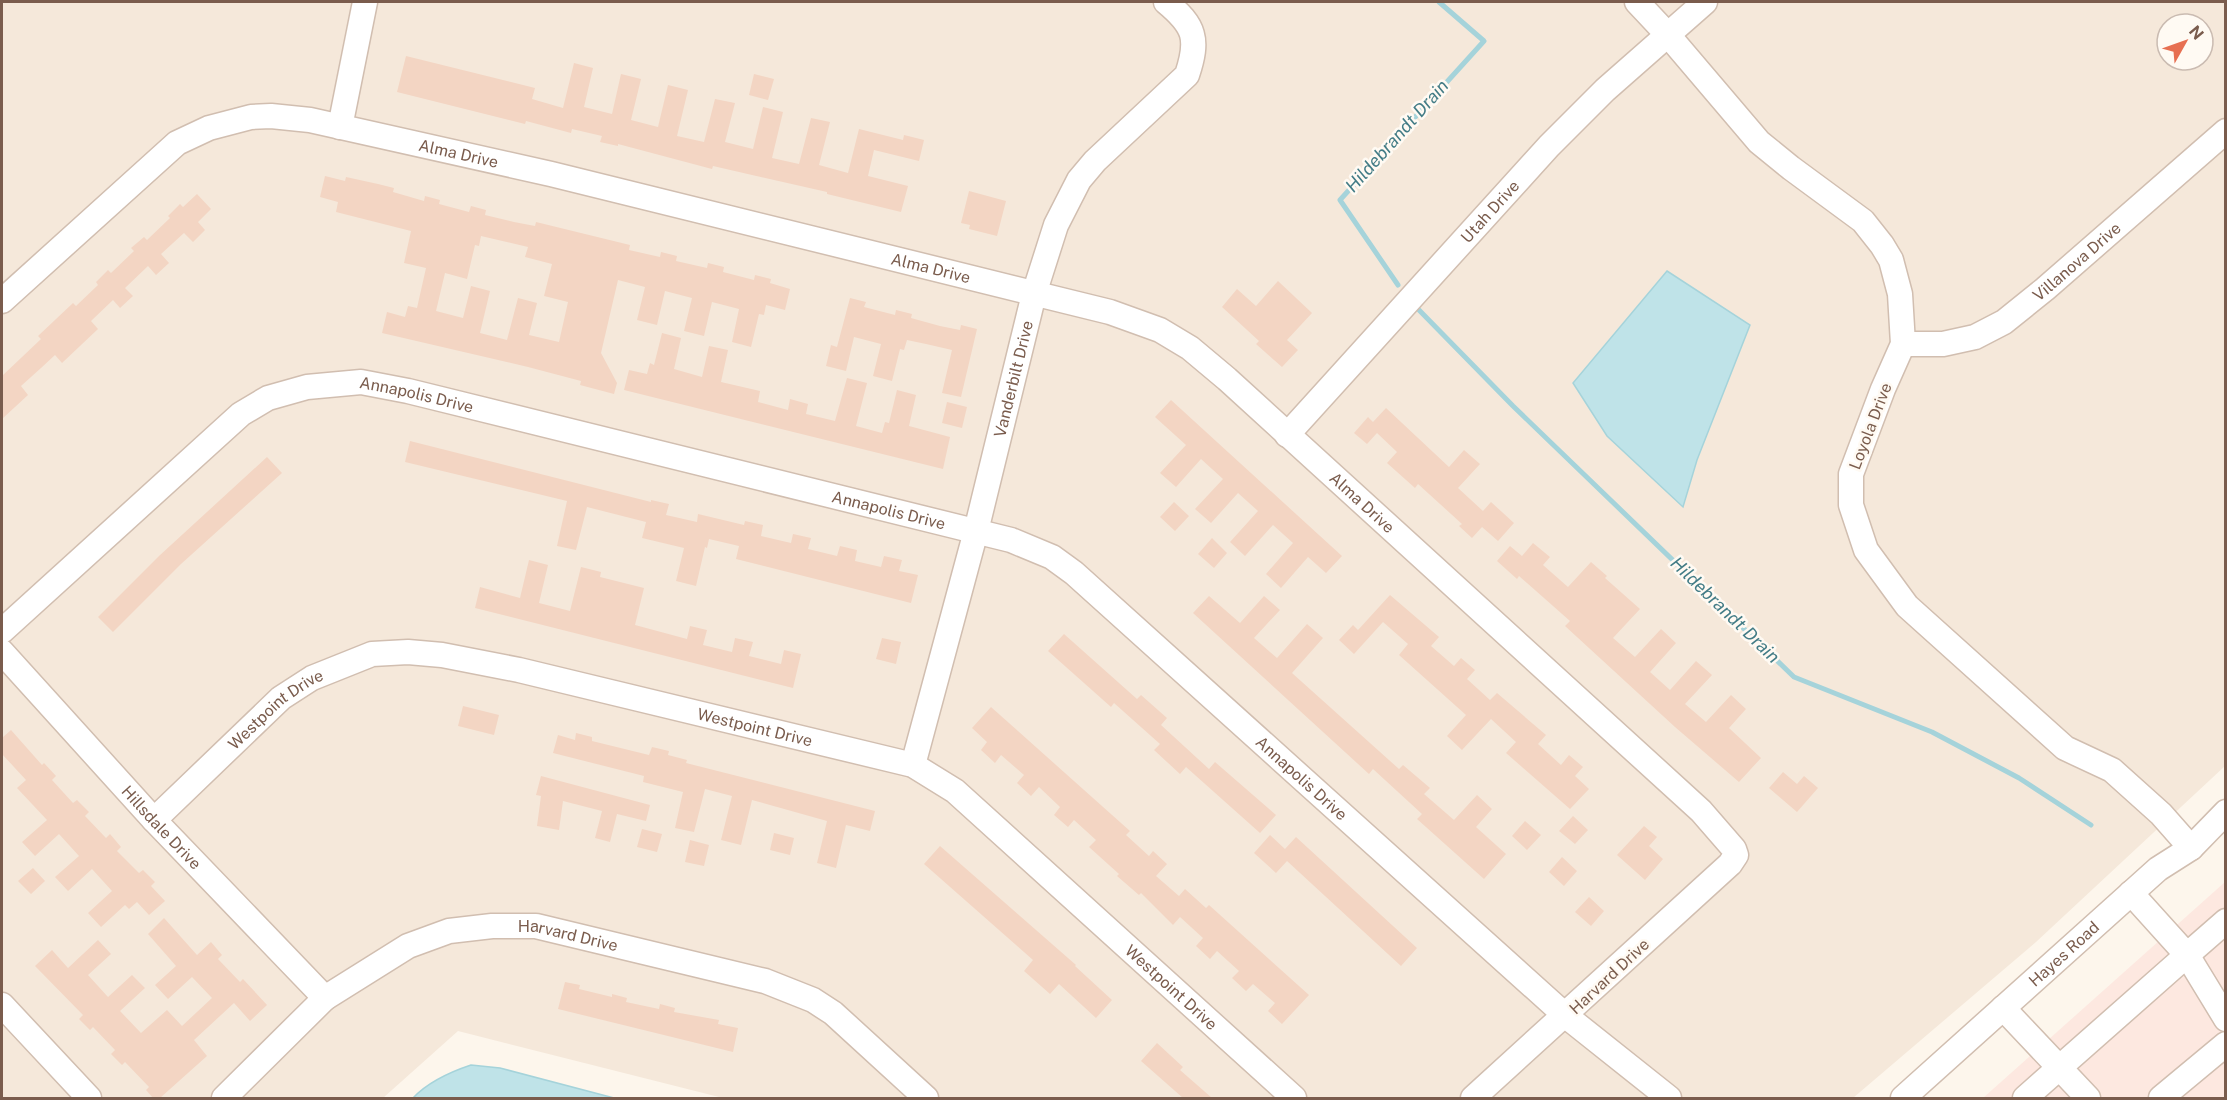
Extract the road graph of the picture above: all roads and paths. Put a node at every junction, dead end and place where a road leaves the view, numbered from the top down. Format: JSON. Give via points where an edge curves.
{"nodes":[{"id":1,"x":365,"y":2,"type":"edge"},
{"id":2,"x":1166,"y":2,"type":"edge"},
{"id":3,"x":1637,"y":2,"type":"edge"},
{"id":4,"x":1705,"y":2,"type":"edge"},
{"id":5,"x":1668,"y":35,"type":"junction"},
{"id":6,"x":340,"y":127,"type":"junction"},
{"id":7,"x":2226,"y":131,"type":"edge"},
{"id":8,"x":1034,"y":294,"type":"junction"},
{"id":9,"x":2,"y":301,"type":"edge"},
{"id":10,"x":1903,"y":344,"type":"junction"},
{"id":11,"x":1287,"y":435,"type":"junction"},
{"id":12,"x":976,"y":531,"type":"junction"},
{"id":13,"x":2,"y":631,"type":"edge"},
{"id":14,"x":2,"y":652,"type":"edge"},
{"id":15,"x":913,"y":765,"type":"junction"},
{"id":16,"x":2226,"y":812,"type":"edge"},
{"id":17,"x":154,"y":820,"type":"junction"},
{"id":18,"x":2191,"y":848,"type":"junction"},
{"id":19,"x":1734,"y":849,"type":"joint"},
{"id":20,"x":2131,"y":893,"type":"junction"},
{"id":21,"x":2226,"y":921,"type":"edge"},
{"id":22,"x":2187,"y":955,"type":"junction"},
{"id":23,"x":326,"y":998,"type":"junction"},
{"id":24,"x":2,"y":1005,"type":"edge"},
{"id":25,"x":2003,"y":1008,"type":"junction"},
{"id":26,"x":1566,"y":1016,"type":"junction"},
{"id":27,"x":2226,"y":1019,"type":"edge"},
{"id":28,"x":2226,"y":1044,"type":"edge"},
{"id":29,"x":2059,"y":1068,"type":"junction"},
{"id":30,"x":89,"y":1098,"type":"edge"},
{"id":31,"x":224,"y":1098,"type":"edge"},
{"id":32,"x":926,"y":1098,"type":"edge"},
{"id":33,"x":1294,"y":1098,"type":"edge"},
{"id":34,"x":1473,"y":1098,"type":"edge"},
{"id":35,"x":1669,"y":1098,"type":"edge"},
{"id":36,"x":1903,"y":1098,"type":"edge"},
{"id":37,"x":2025,"y":1098,"type":"edge"},
{"id":38,"x":2088,"y":1098,"type":"edge"},
{"id":39,"x":2161,"y":1098,"type":"edge"}],
"edges":[{"from":1,"to":6,"type":"street"},
{"from":2,"to":8,"type":"street","name":"Vanderbilt Drive","via":[[1194,37],[1195,49],[1187,75],[1079,180],[1056,225]]},
{"from":3,"to":5,"type":"street","name":"Loyola Drive"},
{"from":4,"to":5,"type":"street","name":"Utah Drive"},
{"from":5,"to":10,"type":"street","name":"Loyola Drive","via":[[1759,142],[1863,221],[1882,245],[1891,260],[1900,294]]},
{"from":5,"to":11,"type":"street","name":"Utah Drive","via":[[1549,146]]},
{"from":6,"to":8,"type":"street","name":"Alma Drive","via":[[551,174]]},
{"from":6,"to":9,"type":"street","name":"Alma Drive","via":[[271,116],[225,123],[193,135],[164,153]]},
{"from":7,"to":10,"type":"street","name":"Villanova Drive","via":[[2004,322],[1975,337],[1943,344]]},
{"from":8,"to":11,"type":"street","name":"Alma Drive","via":[[1110,312],[1160,330],[1190,348]]},
{"from":8,"to":12,"type":"street","name":"Vanderbilt Drive"},
{"from":10,"to":18,"type":"street","name":"Loyola Drive","via":[[1851,474],[1851,505],[1866,550],[1907,606],[2065,748],[2112,770],[2161,814]]},
{"from":11,"to":19,"type":"street","name":"Alma Drive","via":[[1701,811]]},
{"from":12,"to":13,"type":"street","name":"Annapolis Drive","via":[[408,391],[361,382],[307,387],[268,398],[241,414]]},
{"from":12,"to":15,"type":"street","name":"Vanderbilt Drive"},
{"from":12,"to":26,"type":"street","name":"Annapolis Drive","via":[[1033,548],[1074,573]]},
{"from":14,"to":17,"type":"street","name":"Hillsdale Drive"},
{"from":15,"to":17,"type":"street","name":"Westpoint Drive","via":[[497,666],[442,655],[372,654],[312,678],[281,698]]},
{"from":15,"to":33,"type":"street","name":"Westpoint Drive","via":[[955,791]]},
{"from":16,"to":18,"type":"street","name":"Hayes Road"},
{"from":17,"to":23,"type":"street","name":"Hillsdale Drive"},
{"from":18,"to":20,"type":"street","name":"Hayes Road"},
{"from":19,"to":26,"type":"street","name":"Harvard Drive","via":[[1736,855],[1730,864]]},
{"from":20,"to":22,"type":"street"},
{"from":20,"to":25,"type":"street","name":"Hayes Road"},
{"from":21,"to":22,"type":"street"},
{"from":22,"to":27,"type":"street"},
{"from":22,"to":29,"type":"street"},
{"from":23,"to":31,"type":"street","name":"Harvard Drive"},
{"from":23,"to":32,"type":"street","name":"Harvard Drive","via":[[408,946],[449,931],[536,926],[791,990],[833,1013]]},
{"from":24,"to":30,"type":"street"},
{"from":25,"to":29,"type":"street"},
{"from":25,"to":36,"type":"street","name":"Hayes Road"},
{"from":26,"to":34,"type":"street","name":"Harvard Drive"},
{"from":26,"to":35,"type":"street","name":"Annapolis Drive"},
{"from":28,"to":39,"type":"street"},
{"from":29,"to":37,"type":"street"},
{"from":29,"to":38,"type":"street"}]}
